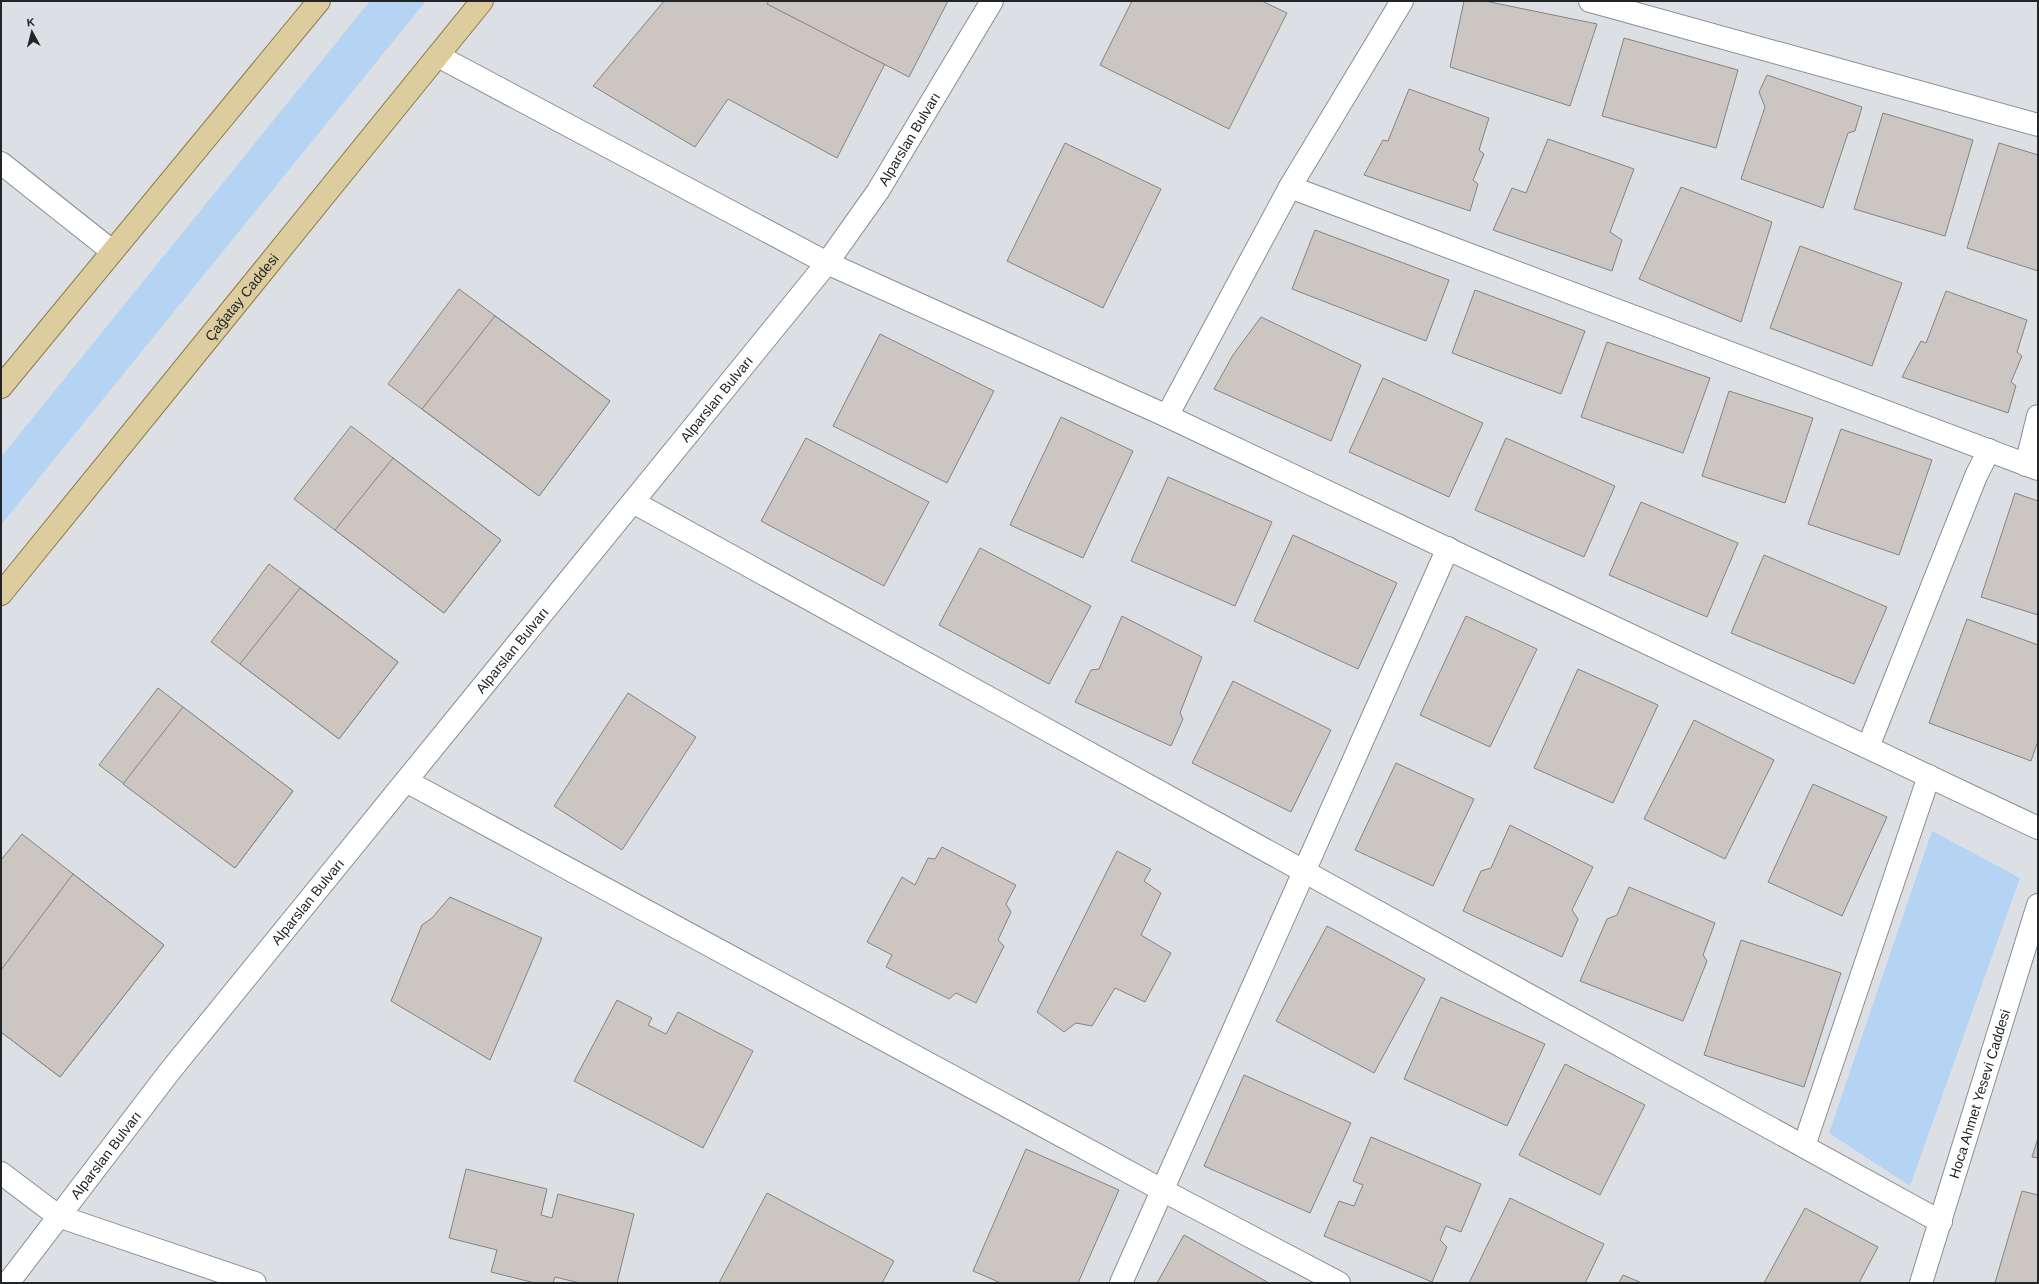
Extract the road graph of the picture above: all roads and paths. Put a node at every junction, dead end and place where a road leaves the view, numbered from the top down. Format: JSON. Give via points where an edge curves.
{"nodes":[{"id":1,"x":319,"y":1,"type":"edge"},
{"id":2,"x":482,"y":1,"type":"edge"},
{"id":3,"x":992,"y":1,"type":"edge"},
{"id":4,"x":1402,"y":1,"type":"edge"},
{"id":5,"x":1590,"y":1,"type":"edge"},
{"id":6,"x":438,"y":56,"type":"junction"},
{"id":7,"x":2038,"y":125,"type":"edge"},
{"id":8,"x":1,"y":163,"type":"edge"},
{"id":9,"x":1290,"y":187,"type":"junction"},
{"id":10,"x":112,"y":251,"type":"junction"},
{"id":11,"x":827,"y":263,"type":"junction"},
{"id":12,"x":1,"y":387,"type":"edge"},
{"id":13,"x":1167,"y":416,"type":"junction"},
{"id":14,"x":2038,"y":416,"type":"edge"},
{"id":15,"x":1989,"y":450,"type":"junction"},
{"id":16,"x":2032,"y":467,"type":"edge"},
{"id":17,"x":633,"y":502,"type":"junction"},
{"id":18,"x":1448,"y":548,"type":"junction"},
{"id":19,"x":1,"y":594,"type":"edge"},
{"id":20,"x":1868,"y":747,"type":"junction"},
{"id":21,"x":1930,"y":776,"type":"junction"},
{"id":22,"x":406,"y":781,"type":"junction"},
{"id":23,"x":2038,"y":828,"type":"edge"},
{"id":24,"x":1304,"y":871,"type":"junction"},
{"id":25,"x":2038,"y":905,"type":"edge"},
{"id":26,"x":1804,"y":1146,"type":"junction"},
{"id":27,"x":1,"y":1173,"type":"edge"},
{"id":28,"x":1162,"y":1190,"type":"junction"},
{"id":29,"x":58,"y":1216,"type":"junction"},
{"id":30,"x":1941,"y":1222,"type":"junction"},
{"id":31,"x":8,"y":1283,"type":"edge"},
{"id":32,"x":254,"y":1283,"type":"edge"},
{"id":33,"x":1121,"y":1283,"type":"edge"},
{"id":34,"x":1339,"y":1283,"type":"edge"},
{"id":35,"x":1921,"y":1283,"type":"edge"}],
"edges":[{"from":1,"to":10,"type":"main road"},
{"from":2,"to":6,"type":"main road","name":"Çağatay Caddesi"},
{"from":3,"to":11,"type":"street","name":"Alparslan Bulvarı","via":[[878,190]]},
{"from":4,"to":9,"type":"street"},
{"from":5,"to":7,"type":"street"},
{"from":6,"to":11,"type":"street"},
{"from":6,"to":19,"type":"main road","name":"Çağatay Caddesi"},
{"from":8,"to":10,"type":"street"},
{"from":9,"to":13,"type":"street"},
{"from":9,"to":15,"type":"street"},
{"from":10,"to":12,"type":"main road"},
{"from":11,"to":13,"type":"street"},
{"from":11,"to":17,"type":"street","name":"Alparslan Bulvarı"},
{"from":13,"to":18,"type":"street"},
{"from":14,"to":16,"type":"street"},
{"from":15,"to":16,"type":"street"},
{"from":15,"to":20,"type":"street","via":[[1976,476]]},
{"from":17,"to":22,"type":"street","name":"Alparslan Bulvarı"},
{"from":17,"to":24,"type":"street"},
{"from":18,"to":20,"type":"street"},
{"from":18,"to":24,"type":"street"},
{"from":20,"to":21,"type":"street"},
{"from":21,"to":23,"type":"street"},
{"from":21,"to":26,"type":"street"},
{"from":22,"to":28,"type":"street"},
{"from":22,"to":29,"type":"street","name":"Alparslan Bulvarı","via":[[170,1071]]},
{"from":24,"to":26,"type":"street"},
{"from":24,"to":28,"type":"street"},
{"from":25,"to":30,"type":"street","name":"Hoca Ahmet Yesevi Caddesi"},
{"from":26,"to":30,"type":"street"},
{"from":27,"to":29,"type":"street"},
{"from":28,"to":33,"type":"street"},
{"from":28,"to":34,"type":"street"},
{"from":29,"to":31,"type":"street","name":"Alparslan Bulvarı"},
{"from":29,"to":32,"type":"street"},
{"from":30,"to":35,"type":"street","name":"Hoca Ahmet Yesevi Caddesi"}]}
